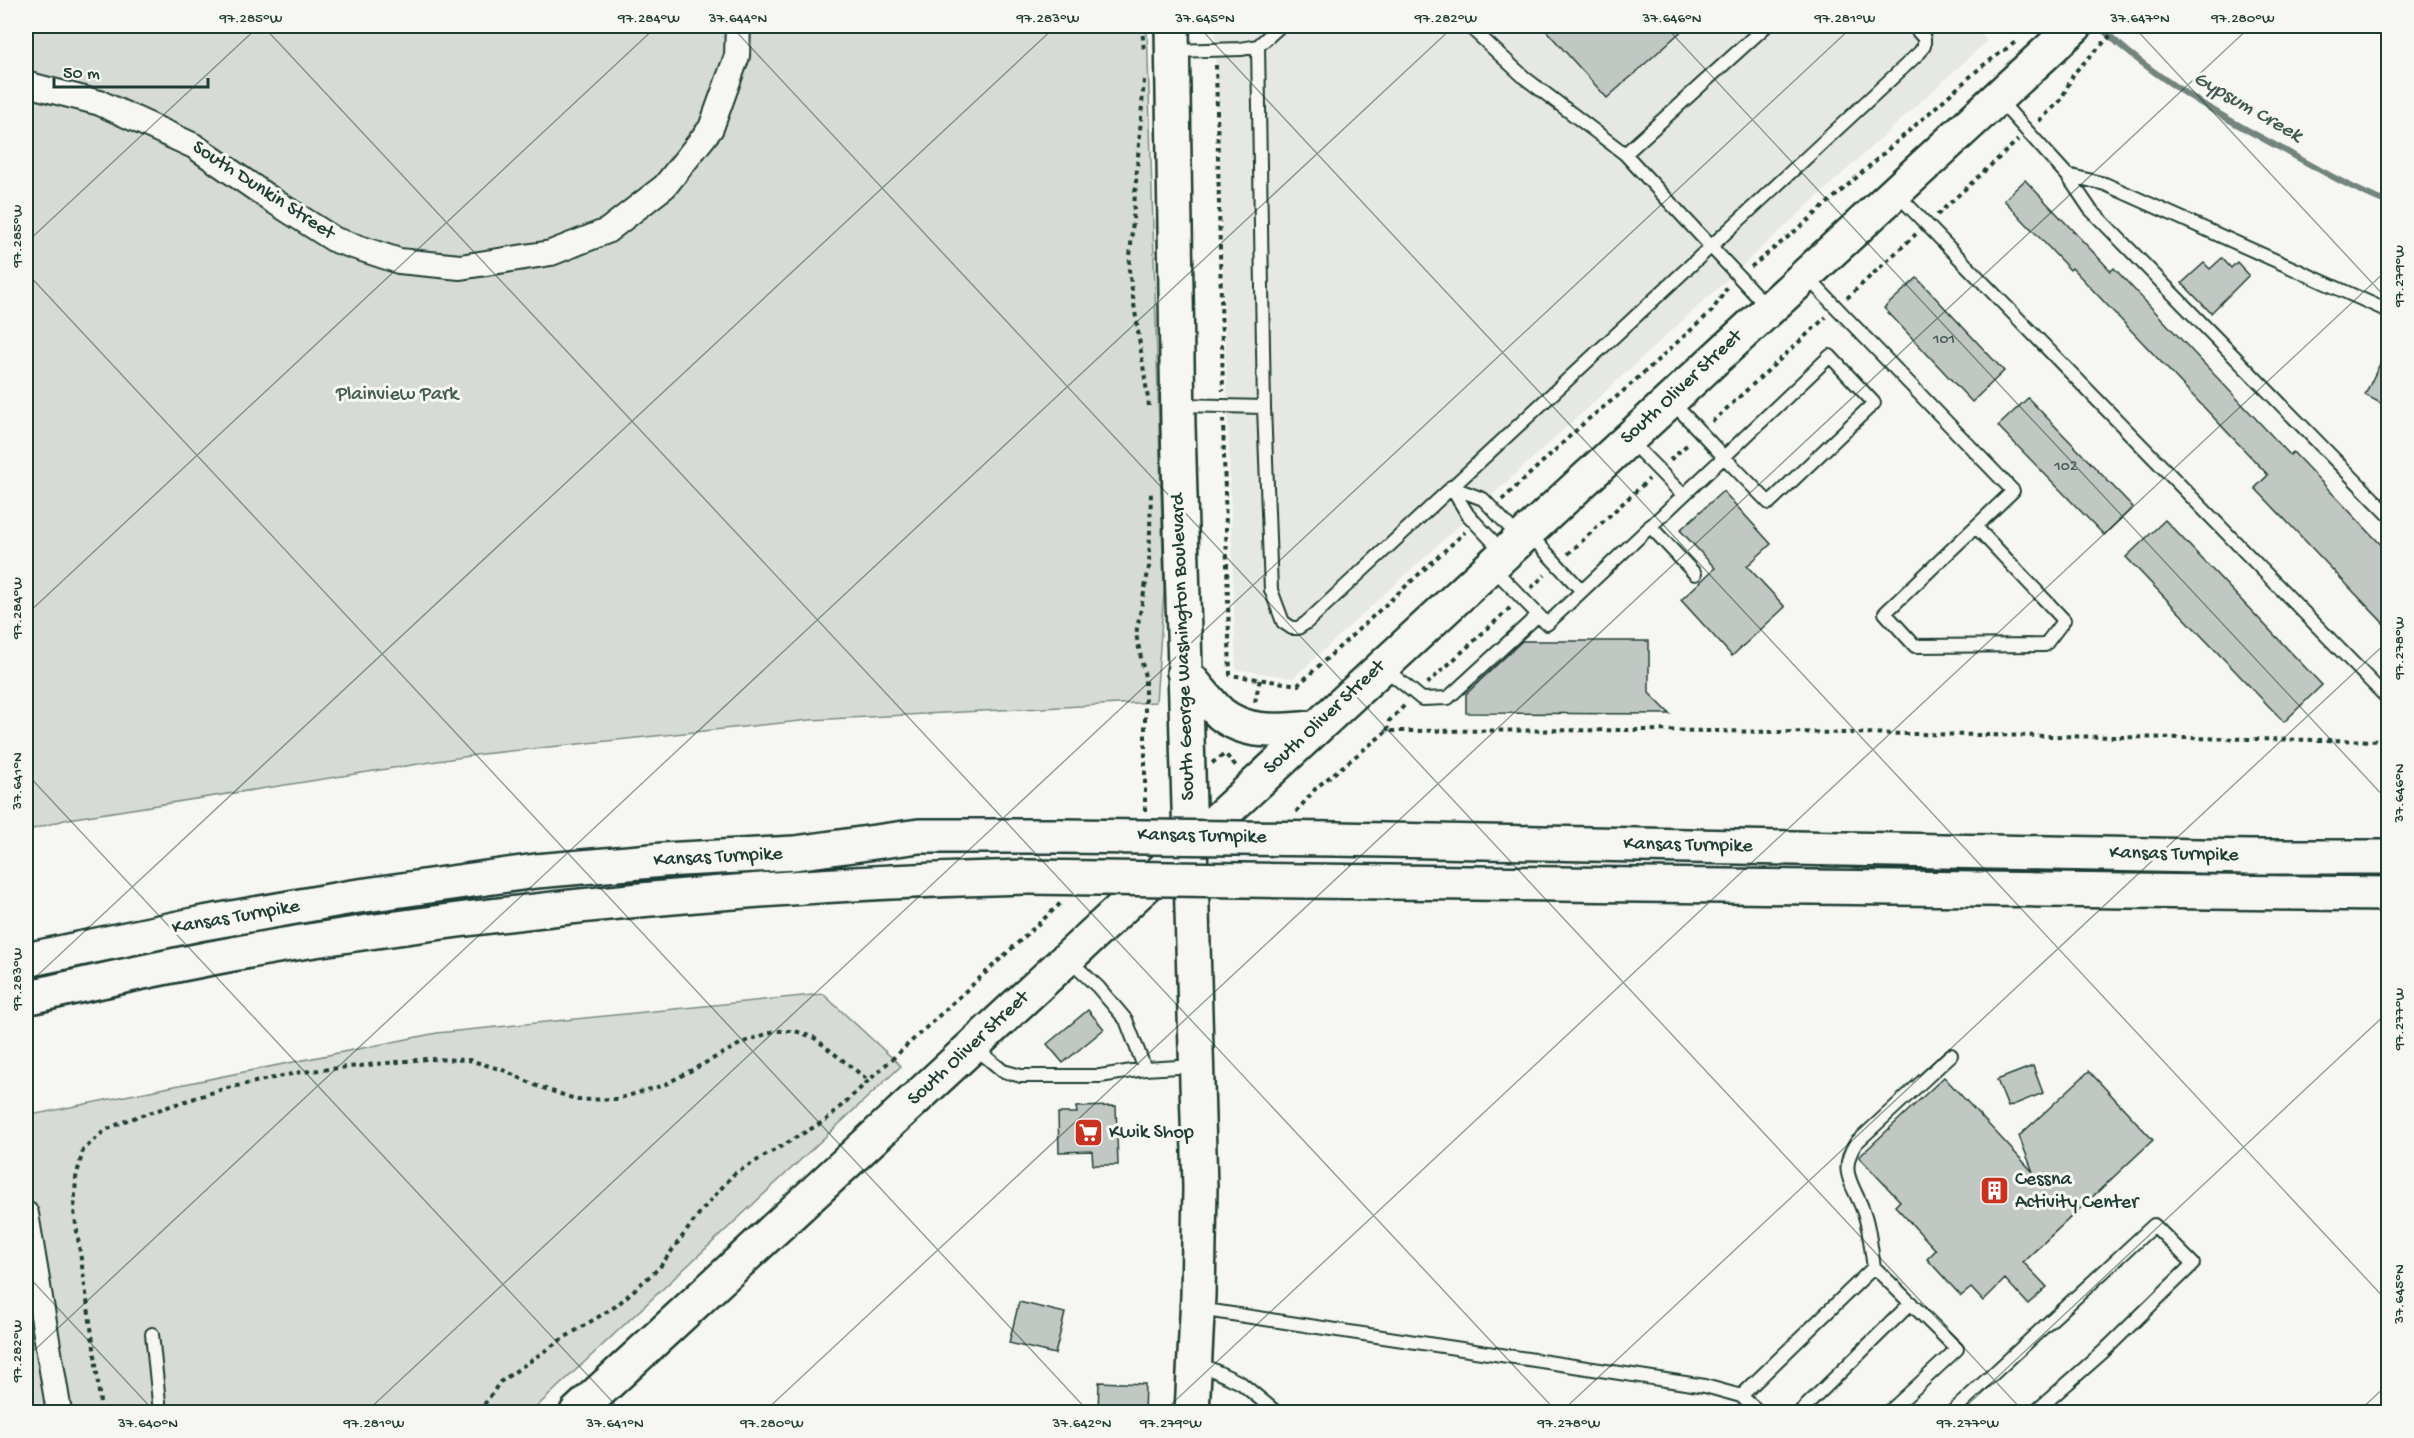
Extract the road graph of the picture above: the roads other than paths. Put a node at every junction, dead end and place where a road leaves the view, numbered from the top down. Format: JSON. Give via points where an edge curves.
{"nodes":[{"id":1,"x":738,"y":26,"type":"edge"},
{"id":2,"x":1280,"y":26,"type":"edge"},
{"id":3,"x":1469,"y":26,"type":"edge"},
{"id":4,"x":1766,"y":26,"type":"edge"},
{"id":5,"x":1913,"y":26,"type":"edge"},
{"id":6,"x":2066,"y":34,"type":"edge"},
{"id":7,"x":1163,"y":44,"type":"edge"},
{"id":8,"x":1258,"y":46,"type":"junction"},
{"id":9,"x":26,"y":84,"type":"edge"},
{"id":10,"x":1997,"y":98,"type":"junction"},
{"id":11,"x":1625,"y":154,"type":"junction"},
{"id":12,"x":2067,"y":175,"type":"junction"},
{"id":13,"x":1895,"y":192,"type":"junction"},
{"id":14,"x":1710,"y":245,"type":"junction"},
{"id":15,"x":1805,"y":275,"type":"junction"},
{"id":16,"x":1769,"y":308,"type":"junction"},
{"id":17,"x":2388,"y":311,"type":"edge"},
{"id":18,"x":1670,"y":400,"type":"junction"},
{"id":19,"x":1264,"y":407,"type":"junction"},
{"id":20,"x":1164,"y":408,"type":"junction"},
{"id":21,"x":1628,"y":439,"type":"junction"},
{"id":22,"x":1724,"y":457,"type":"junction"},
{"id":23,"x":1451,"y":487,"type":"junction"},
{"id":24,"x":1683,"y":495,"type":"junction"},
{"id":25,"x":2388,"y":514,"type":"edge"},
{"id":26,"x":1650,"y":526,"type":"junction"},
{"id":27,"x":1976,"y":527,"type":"junction"},
{"id":28,"x":1511,"y":547,"type":"junction"},
{"id":29,"x":1695,"y":574,"type":"dead end"},
{"id":30,"x":1582,"y":591,"type":"junction"},
{"id":31,"x":1538,"y":615,"type":"junction"},
{"id":32,"x":1382,"y":666,"type":"junction"},
{"id":33,"x":1184,"y":672,"type":"junction"},
{"id":34,"x":2388,"y":699,"type":"edge"},
{"id":35,"x":1315,"y":728,"type":"junction"},
{"id":36,"x":1191,"y":843,"type":"junction"},
{"id":37,"x":2388,"y":857,"type":"edge"},
{"id":38,"x":2388,"y":894,"type":"edge"},
{"id":39,"x":1067,"y":958,"type":"junction"},
{"id":40,"x":26,"y":960,"type":"edge"},
{"id":41,"x":26,"y":998,"type":"edge"},
{"id":42,"x":973,"y":1046,"type":"junction"},
{"id":43,"x":1951,"y":1055,"type":"dead end"},
{"id":44,"x":1198,"y":1066,"type":"junction"},
{"id":45,"x":1145,"y":1069,"type":"junction"},
{"id":46,"x":26,"y":1214,"type":"edge"},
{"id":47,"x":1874,"y":1267,"type":"junction"},
{"id":48,"x":1911,"y":1303,"type":"junction"},
{"id":49,"x":1197,"y":1309,"type":"junction"},
{"id":50,"x":152,"y":1334,"type":"dead end"},
{"id":51,"x":1195,"y":1362,"type":"junction"},
{"id":52,"x":1741,"y":1396,"type":"junction"},
{"id":53,"x":59,"y":1413,"type":"edge"},
{"id":54,"x":160,"y":1413,"type":"edge"},
{"id":55,"x":577,"y":1413,"type":"edge"},
{"id":56,"x":1192,"y":1413,"type":"edge"},
{"id":57,"x":1276,"y":1413,"type":"edge"},
{"id":58,"x":1759,"y":1413,"type":"edge"},
{"id":59,"x":1800,"y":1413,"type":"edge"},
{"id":60,"x":1889,"y":1413,"type":"edge"},
{"id":61,"x":1952,"y":1413,"type":"edge"},
{"id":62,"x":2036,"y":1413,"type":"edge"}],
"edges":[{"from":1,"to":9,"type":"street","name":"South Dunkin Street","via":[[737,56],[711,128],[665,186],[607,231],[551,253],[460,267],[399,261],[335,240],[194,146],[100,103]]},
{"from":2,"to":8,"type":"lane"},
{"from":3,"to":11,"type":"lane","via":[[1525,78]]},
{"from":4,"to":11,"type":"lane"},
{"from":5,"to":14,"type":"lane","via":[[1924,38],[1920,52]]},
{"from":6,"to":10,"type":"main road","name":"South Oliver Street"},
{"from":7,"to":8,"type":"lane","via":[[1215,50]]},
{"from":7,"to":20,"type":"main road","name":"South George Washington Boulevard"},
{"from":8,"to":19,"type":"lane"},
{"from":10,"to":12,"type":"lane"},
{"from":10,"to":13,"type":"main road","name":"South Oliver Street"},
{"from":11,"to":14,"type":"lane"},
{"from":12,"to":17,"type":"lane","via":[[2104,184]]},
{"from":12,"to":25,"type":"lane","via":[[2090,208]]},
{"from":13,"to":15,"type":"main road","name":"South Oliver Street"},
{"from":13,"to":34,"type":"lane"},
{"from":14,"to":16,"type":"lane"},
{"from":14,"to":23,"type":"lane"},
{"from":15,"to":16,"type":"main road","name":"South Oliver Street"},
{"from":15,"to":27,"type":"lane","via":[[2013,491]]},
{"from":16,"to":18,"type":"main road","name":"South Oliver Street"},
{"from":18,"to":21,"type":"main road","name":"South Oliver Street"},
{"from":18,"to":22,"type":"lane"},
{"from":19,"to":20,"type":"lane"},
{"from":19,"to":23,"type":"lane","via":[[1271,590],[1283,622],[1292,628],[1306,623]]},
{"from":20,"to":33,"type":"main road","name":"South George Washington Boulevard"},
{"from":21,"to":24,"type":"lane"},
{"from":21,"to":28,"type":"main road","name":"South Oliver Street"},
{"from":22,"to":22,"type":"lane","via":[[1830,356],[1874,403],[1769,503]]},
{"from":22,"to":24,"type":"lane"},
{"from":23,"to":28,"type":"lane","via":[[1468,515]]},
{"from":23,"to":28,"type":"lane","via":[[1483,499],[1492,508]]},
{"from":24,"to":26,"type":"lane"},
{"from":26,"to":29,"type":"lane"},
{"from":26,"to":30,"type":"lane"},
{"from":27,"to":27,"type":"lane","via":[[1885,613],[1915,646],[2045,645],[2064,620]]},
{"from":28,"to":30,"type":"lane","via":[[1557,564]]},
{"from":28,"to":31,"type":"lane","via":[[1522,596]]},
{"from":28,"to":32,"type":"main road","name":"South Oliver Street"},
{"from":30,"to":31,"type":"lane","via":[[1547,624]]},
{"from":31,"to":32,"type":"lane","via":[[1448,698],[1422,699]]},
{"from":32,"to":35,"type":"main road","name":"South Oliver Street"},
{"from":33,"to":35,"type":"main road","via":[[1221,714],[1247,728]]},
{"from":33,"to":36,"type":"main road","name":"South George Washington Boulevard"},
{"from":35,"to":36,"type":"main road","name":"South Oliver Street"},
{"from":36,"to":39,"type":"main road","name":"South Oliver Street"},
{"from":36,"to":44,"type":"main road","name":"South George Washington Boulevard"},
{"from":37,"to":40,"type":"main road","name":"Kansas Turnpike","bridge":true,"via":[[919,836],[795,853],[536,871],[352,897]]},
{"from":38,"to":41,"type":"main road","name":"Kansas Turnpike","bridge":true,"via":[[1028,877],[887,882],[651,898],[504,913],[301,942],[143,971]]},
{"from":39,"to":42,"type":"main road","name":"South Oliver Street"},
{"from":39,"to":45,"type":"lane","via":[[1126,1020]]},
{"from":42,"to":45,"type":"lane","via":[[1003,1071],[1021,1076],[1100,1076]]},
{"from":42,"to":55,"type":"main road","name":"South Oliver Street"},
{"from":43,"to":47,"type":"lane","via":[[1856,1143],[1847,1157],[1848,1175],[1865,1217]]},
{"from":44,"to":45,"type":"lane"},
{"from":44,"to":49,"type":"main road","name":"South George Washington Boulevard"},
{"from":46,"to":53,"type":"street"},
{"from":47,"to":48,"type":"lane"},
{"from":47,"to":52,"type":"lane"},
{"from":48,"to":59,"type":"lane"},
{"from":48,"to":60,"type":"lane","via":[[1957,1349]]},
{"from":49,"to":51,"type":"main road","name":"South George Washington Boulevard"},
{"from":49,"to":52,"type":"lane","via":[[1706,1386]]},
{"from":50,"to":54,"type":"lane"},
{"from":51,"to":56,"type":"main road","name":"South George Washington Boulevard"},
{"from":51,"to":57,"type":"lane","via":[[1241,1383]]},
{"from":52,"to":58,"type":"lane"},
{"from":61,"to":62,"type":"lane","via":[[2154,1225],[2193,1264]]}]}
